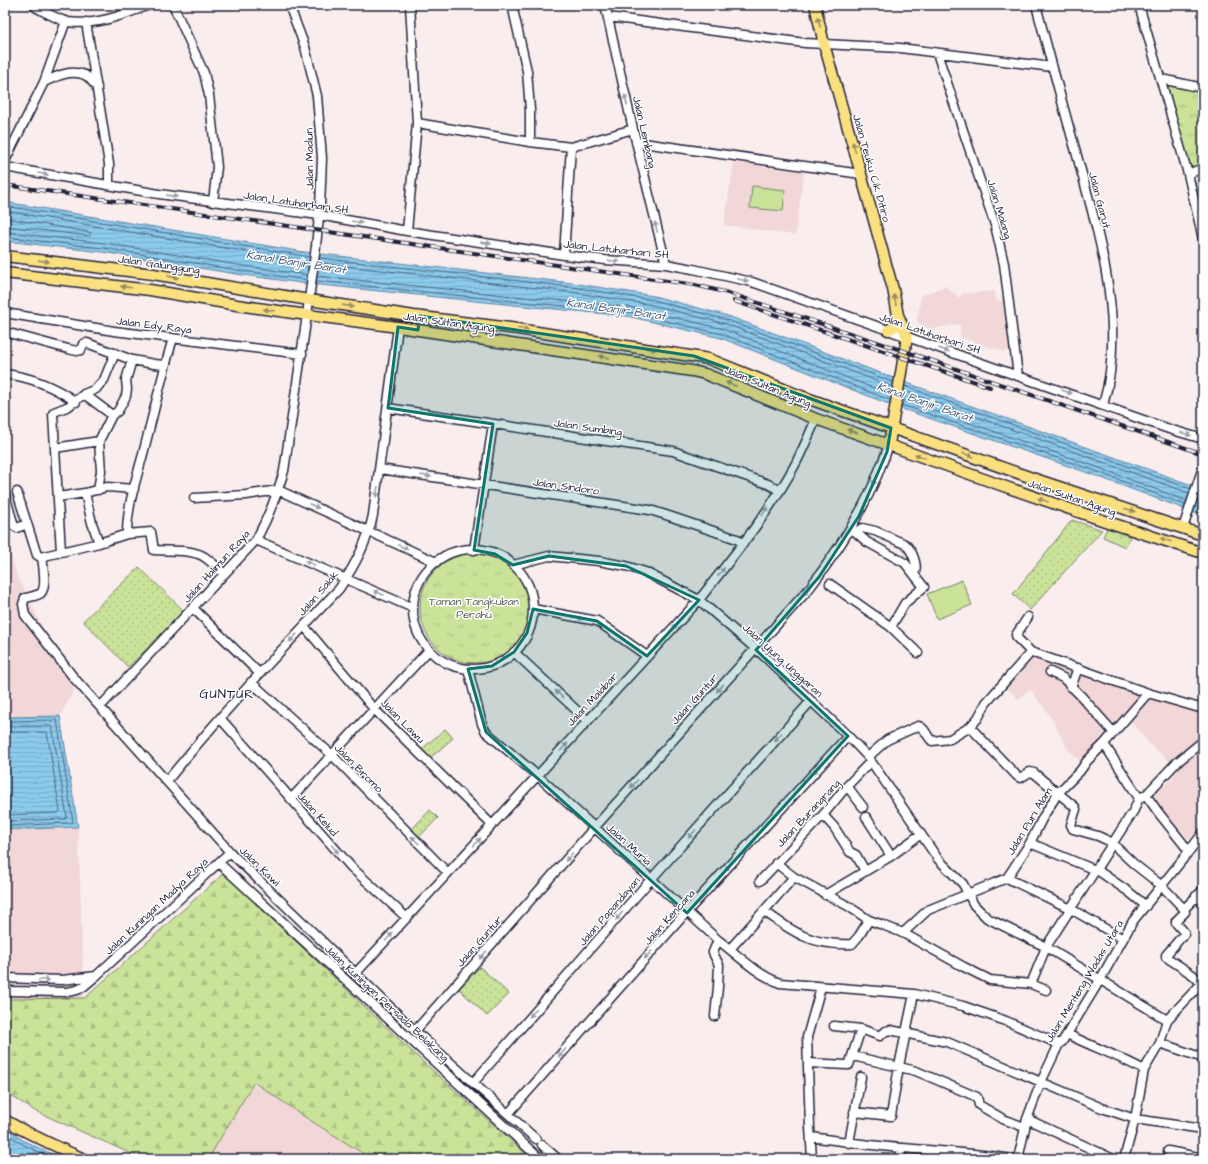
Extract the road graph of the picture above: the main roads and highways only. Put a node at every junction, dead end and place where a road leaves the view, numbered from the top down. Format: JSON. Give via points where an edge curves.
{"nodes":[{"id":1,"x":816,"y":5,"type":"edge"},
{"id":2,"x":5,"y":256,"type":"edge"},
{"id":3,"x":88,"y":266,"type":"junction"},
{"id":4,"x":5,"y":273,"type":"edge"},
{"id":5,"x":86,"y":282,"type":"junction"},
{"id":6,"x":309,"y":297,"type":"joint"},
{"id":7,"x":898,"y":315,"type":"junction"},
{"id":8,"x":420,"y":316,"type":"junction"},
{"id":9,"x":418,"y":330,"type":"junction"},
{"id":10,"x":888,"y":330,"type":"road end"},
{"id":11,"x":907,"y":337,"type":"joint"},
{"id":12,"x":801,"y":396,"type":"junction"},
{"id":13,"x":794,"y":409,"type":"junction"},
{"id":14,"x":891,"y":428,"type":"junction"},
{"id":15,"x":889,"y":444,"type":"junction"},
{"id":16,"x":1032,"y":478,"type":"junction"},
{"id":17,"x":1027,"y":494,"type":"junction"},
{"id":18,"x":1203,"y":535,"type":"edge"},
{"id":19,"x":1203,"y":553,"type":"edge"},
{"id":20,"x":5,"y":1120,"type":"edge"},
{"id":21,"x":84,"y":1159,"type":"edge"}],
"edges":[{"from":7,"to":1,"type":"main road","name":"Jalan Teuku Cik Ditiro","one_way":true,"via":[[893,289],[824,44]]},
{"from":2,"to":3,"type":"main road","name":"Jalan Galunggung","one_way":true},
{"from":3,"to":5,"type":"main road"},
{"from":3,"to":6,"type":"main road","name":"Jalan Galunggung","one_way":true},
{"from":4,"to":5,"type":"main road"},
{"from":9,"to":5,"type":"main road","name":"Jalan Sultan Agung","one_way":true,"via":[[307,316]]},
{"from":6,"to":8,"type":"main road","name":"Jalan Sultan Agung","one_way":true},
{"from":7,"to":10,"type":"main road","via":[[894,327]]},
{"from":7,"to":11,"type":"main road","name":"Jalan Teuku Cik Ditiro"},
{"from":8,"to":9,"type":"main road"},
{"from":8,"to":12,"type":"main road","name":"Jalan Sultan Agung","one_way":true,"via":[[709,359]]},
{"from":13,"to":9,"type":"main road","name":"Jalan Sultan Agung","one_way":true,"via":[[692,371]]},
{"from":11,"to":14,"type":"main road","name":"Jalan Guntur"},
{"from":12,"to":13,"type":"main road"},
{"from":12,"to":14,"type":"main road","name":"Jalan Sultan Agung"},
{"from":15,"to":13,"type":"main road","name":"Jalan Sultan Agung","one_way":true},
{"from":14,"to":15,"type":"main road","name":"Jalan Guntur"},
{"from":14,"to":16,"type":"main road","name":"Jalan Sultan Agung","one_way":true},
{"from":17,"to":15,"type":"main road","name":"Jalan Sultan Agung","one_way":true},
{"from":16,"to":17,"type":"main road"},
{"from":16,"to":18,"type":"main road","name":"Jalan Sultan Agung","one_way":true},
{"from":19,"to":17,"type":"main road","name":"Jalan Sultan Agung","one_way":true},
{"from":20,"to":21,"type":"main road"}]}
